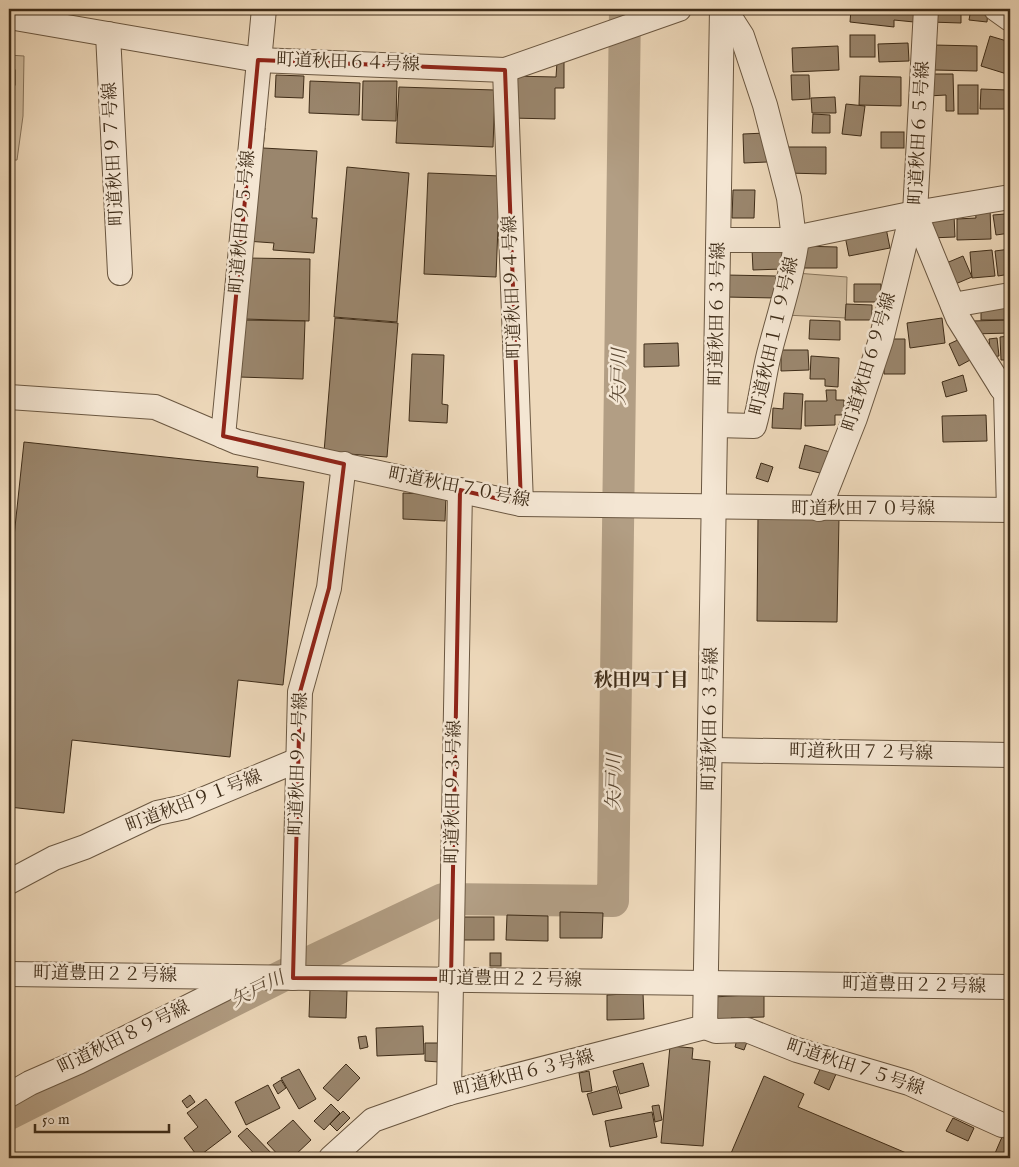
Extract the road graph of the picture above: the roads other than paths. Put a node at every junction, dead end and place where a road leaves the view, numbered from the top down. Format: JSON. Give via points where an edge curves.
{"nodes":[{"id":1,"x":264,"y":9,"type":"edge"},
{"id":2,"x":680,"y":9,"type":"edge"},
{"id":3,"x":926,"y":9,"type":"edge"},
{"id":4,"x":996,"y":9,"type":"edge"},
{"id":5,"x":722,"y":12,"type":"edge"},
{"id":6,"x":9,"y":17,"type":"edge"},
{"id":7,"x":1010,"y":20,"type":"edge"},
{"id":8,"x":108,"y":34,"type":"junction"},
{"id":9,"x":258,"y":60,"type":"junction"},
{"id":10,"x":505,"y":70,"type":"junction"},
{"id":11,"x":1010,"y":196,"type":"edge"},
{"id":12,"x":915,"y":213,"type":"junction"},
{"id":13,"x":796,"y":238,"type":"junction"},
{"id":14,"x":719,"y":240,"type":"junction"},
{"id":15,"x":120,"y":274,"type":"dead end"},
{"id":16,"x":1010,"y":295,"type":"edge"},
{"id":17,"x":953,"y":305,"type":"junction"},
{"id":18,"x":1006,"y":383,"type":"edge"},
{"id":19,"x":9,"y":398,"type":"edge"},
{"id":20,"x":716,"y":425,"type":"junction"},
{"id":21,"x":223,"y":436,"type":"junction"},
{"id":22,"x":344,"y":464,"type":"junction"},
{"id":23,"x":460,"y":490,"type":"junction"},
{"id":24,"x":521,"y":504,"type":"junction"},
{"id":25,"x":715,"y":508,"type":"junction"},
{"id":26,"x":819,"y":509,"type":"junction"},
{"id":27,"x":1010,"y":510,"type":"edge"},
{"id":28,"x":1010,"y":744,"type":"edge"},
{"id":29,"x":711,"y":745,"type":"junction"},
{"id":30,"x":1010,"y":755,"type":"edge"},
{"id":31,"x":298,"y":760,"type":"junction"},
{"id":32,"x":9,"y":882,"type":"edge"},
{"id":33,"x":9,"y":974,"type":"edge"},
{"id":34,"x":238,"y":978,"type":"junction"},
{"id":35,"x":293,"y":978,"type":"junction"},
{"id":36,"x":451,"y":979,"type":"junction"},
{"id":37,"x":707,"y":982,"type":"junction"},
{"id":38,"x":1010,"y":987,"type":"edge"},
{"id":39,"x":705,"y":1027,"type":"junction"},
{"id":40,"x":449,"y":1093,"type":"junction"},
{"id":41,"x":9,"y":1095,"type":"edge"},
{"id":42,"x":1002,"y":1125,"type":"dead end"},
{"id":43,"x":336,"y":1157,"type":"edge"}],
"edges":[{"from":1,"to":9,"type":"street","name":"町道秋田９５号線"},
{"from":2,"to":10,"type":"street","name":"町道秋田６４号線"},
{"from":3,"to":12,"type":"street","name":"町道秋田６５号線"},
{"from":4,"to":7,"type":"street"},
{"from":5,"to":13,"type":"street","via":[[742,36],[766,105]]},
{"from":5,"to":14,"type":"street","name":"町道秋田６３号線"},
{"from":6,"to":8,"type":"street","name":"町道秋田６４号線"},
{"from":8,"to":9,"type":"street","name":"町道秋田６４号線"},
{"from":8,"to":15,"type":"street","name":"町道秋田９７号線"},
{"from":9,"to":10,"type":"street","name":"町道秋田６４号線"},
{"from":9,"to":21,"type":"street","name":"町道秋田９５号線"},
{"from":10,"to":24,"type":"street","name":"町道秋田９４号線"},
{"from":11,"to":12,"type":"street"},
{"from":12,"to":13,"type":"street"},
{"from":12,"to":17,"type":"street","name":"町道秋田６５号線"},
{"from":12,"to":26,"type":"street","name":"町道秋田６９号線","via":[[881,340]]},
{"from":13,"to":14,"type":"street"},
{"from":13,"to":20,"type":"street","name":"町道秋田１１９号線","via":[[794,263],[764,374],[762,400],[754,426]]},
{"from":14,"to":20,"type":"street","name":"町道秋田６３号線"},
{"from":16,"to":17,"type":"street"},
{"from":17,"to":18,"type":"street","name":"町道秋田６５号線","via":[[958,318]]},
{"from":18,"to":27,"type":"street"},
{"from":19,"to":21,"type":"street","name":"町道秋田７０号線","via":[[155,407]]},
{"from":20,"to":25,"type":"street","name":"町道秋田６３号線"},
{"from":21,"to":22,"type":"street","name":"町道秋田７０号線","via":[[237,442]]},
{"from":22,"to":23,"type":"street","name":"町道秋田７０号線"},
{"from":22,"to":31,"type":"street","name":"町道秋田９２号線","via":[[329,588],[300,692]]},
{"from":23,"to":24,"type":"street","name":"町道秋田７０号線"},
{"from":23,"to":36,"type":"street","name":"町道秋田９３号線"},
{"from":24,"to":25,"type":"street","name":"町道秋田７０号線"},
{"from":25,"to":26,"type":"street","name":"町道秋田７０号線"},
{"from":25,"to":29,"type":"street","name":"町道秋田６３号線"},
{"from":26,"to":27,"type":"street","name":"町道秋田７０号線"},
{"from":28,"to":29,"type":"street"},
{"from":29,"to":30,"type":"street","name":"町道秋田７２号線"},
{"from":29,"to":37,"type":"street","name":"町道秋田６３号線"},
{"from":31,"to":32,"type":"street","name":"町道秋田９１号線","via":[[184,807],[157,813],[54,858]]},
{"from":31,"to":35,"type":"street","name":"町道秋田９２号線"},
{"from":33,"to":34,"type":"street","name":"町道豊田２２号線"},
{"from":34,"to":35,"type":"street","name":"町道豊田２２号線"},
{"from":34,"to":41,"type":"street","name":"町道秋田８９号線","via":[[224,989]]},
{"from":35,"to":36,"type":"street","name":"町道豊田２２号線"},
{"from":36,"to":37,"type":"street","name":"町道豊田２２号線"},
{"from":36,"to":40,"type":"street","name":"町道秋田９３号線"},
{"from":37,"to":38,"type":"street","name":"町道豊田２２号線"},
{"from":37,"to":39,"type":"street","name":"町道秋田６３号線"},
{"from":39,"to":40,"type":"street","name":"町道秋田６３号線"},
{"from":39,"to":42,"type":"street","name":"町道秋田７５号線","via":[[716,1031],[746,1030],[797,1050],[909,1083]]},
{"from":40,"to":43,"type":"street","name":"町道秋田６３号線","via":[[373,1120]]}]}
